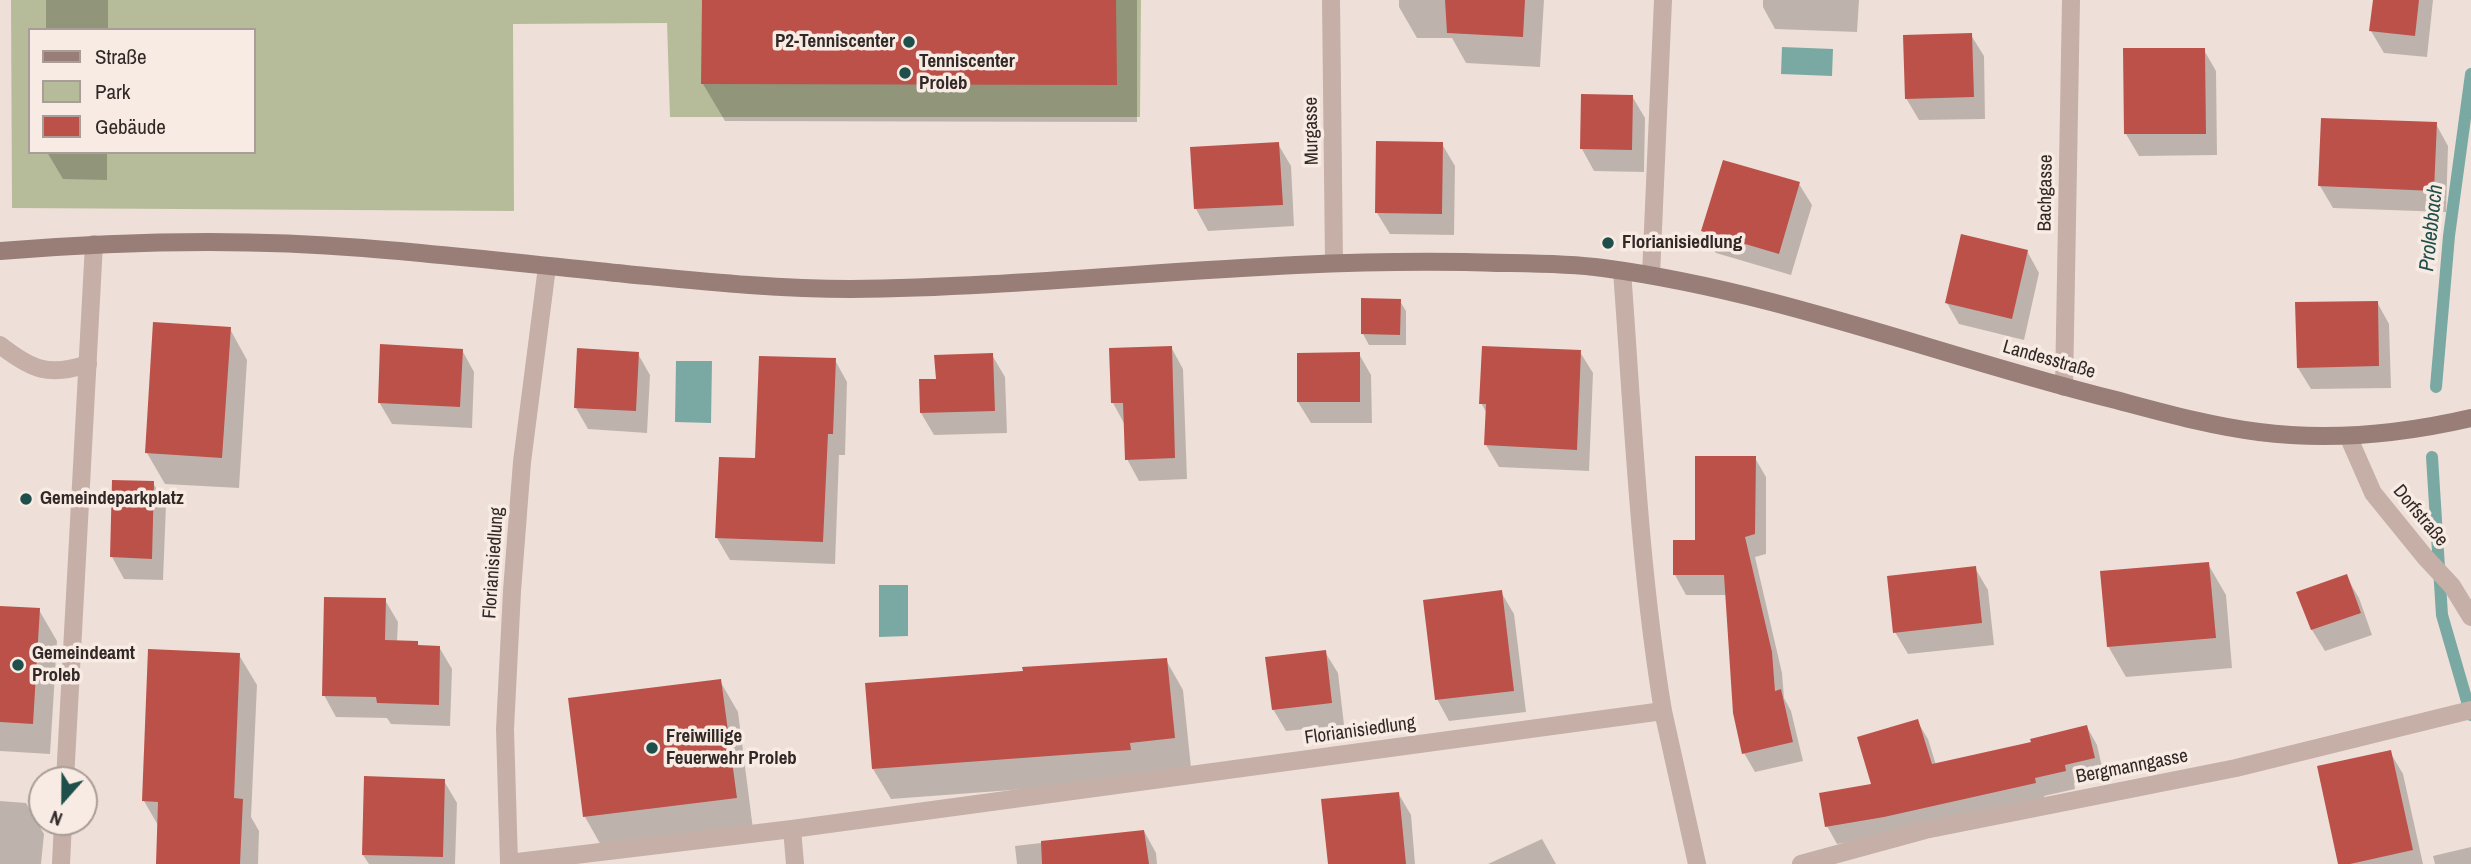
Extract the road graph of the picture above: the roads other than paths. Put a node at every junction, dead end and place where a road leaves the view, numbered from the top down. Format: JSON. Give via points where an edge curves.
{"nodes":[{"id":1,"x":1331,"y":0,"type":"edge"},
{"id":2,"x":1662,"y":0,"type":"edge"},
{"id":3,"x":2071,"y":0,"type":"edge"},
{"id":4,"x":94,"y":244,"type":"junction"},
{"id":5,"x":0,"y":251,"type":"edge"},
{"id":6,"x":1334,"y":262,"type":"junction"},
{"id":7,"x":547,"y":267,"type":"junction"},
{"id":8,"x":1622,"y":271,"type":"junction"},
{"id":9,"x":1651,"y":275,"type":"junction"},
{"id":10,"x":0,"y":345,"type":"edge"},
{"id":11,"x":88,"y":364,"type":"junction"},
{"id":12,"x":2064,"y":387,"type":"junction"},
{"id":13,"x":2471,"y":418,"type":"edge"},
{"id":14,"x":2348,"y":436,"type":"junction"},
{"id":15,"x":2471,"y":617,"type":"edge"},
{"id":16,"x":2471,"y":710,"type":"edge"},
{"id":17,"x":1663,"y":711,"type":"junction"},
{"id":18,"x":66,"y":766,"type":"edge"},
{"id":19,"x":792,"y":829,"type":"junction"},
{"id":20,"x":62,"y":836,"type":"edge"},
{"id":21,"x":509,"y":863,"type":"edge"},
{"id":22,"x":61,"y":864,"type":"edge"},
{"id":23,"x":795,"y":864,"type":"edge"},
{"id":24,"x":1697,"y":864,"type":"edge"},
{"id":25,"x":1801,"y":864,"type":"edge"}],
"edges":[{"from":1,"to":6,"type":"street","name":"Murgasse"},
{"from":2,"to":9,"type":"street"},
{"from":3,"to":12,"type":"street","name":"Bachgasse"},
{"from":4,"to":5,"type":"main road","name":"Landesstraße"},
{"from":4,"to":7,"type":"main road","name":"Landesstraße","via":[[225,241],[360,248]]},
{"from":4,"to":11,"type":"street"},
{"from":6,"to":7,"type":"main road","name":"Landesstraße","via":[[846,289],[727,284]]},
{"from":6,"to":8,"type":"main road","name":"Landesstraße","via":[[1557,265]]},
{"from":7,"to":21,"type":"street","name":"Florianisiedlung","via":[[522,462],[512,591],[505,729]]},
{"from":8,"to":9,"type":"main road","name":"Landesstraße"},
{"from":8,"to":17,"type":"street","via":[[1642,550]]},
{"from":9,"to":12,"type":"main road","name":"Landesstraße","via":[[1792,307]]},
{"from":10,"to":11,"type":"street","via":[[39,369],[66,372]]},
{"from":11,"to":18,"type":"street"},
{"from":12,"to":14,"type":"main road","name":"Landesstraße","via":[[2260,432]]},
{"from":13,"to":14,"type":"main road","name":"Landesstraße","via":[[2421,429]]},
{"from":14,"to":15,"type":"street","name":"Dorfstraße","via":[[2373,493],[2452,586]]},
{"from":16,"to":25,"type":"street","name":"Bergmanngasse","via":[[2236,768],[1924,830]]},
{"from":17,"to":19,"type":"street","name":"Florianisiedlung"},
{"from":17,"to":24,"type":"street"},
{"from":19,"to":21,"type":"street","name":"Florianisiedlung"},
{"from":19,"to":23,"type":"street"},
{"from":20,"to":22,"type":"street"}]}
